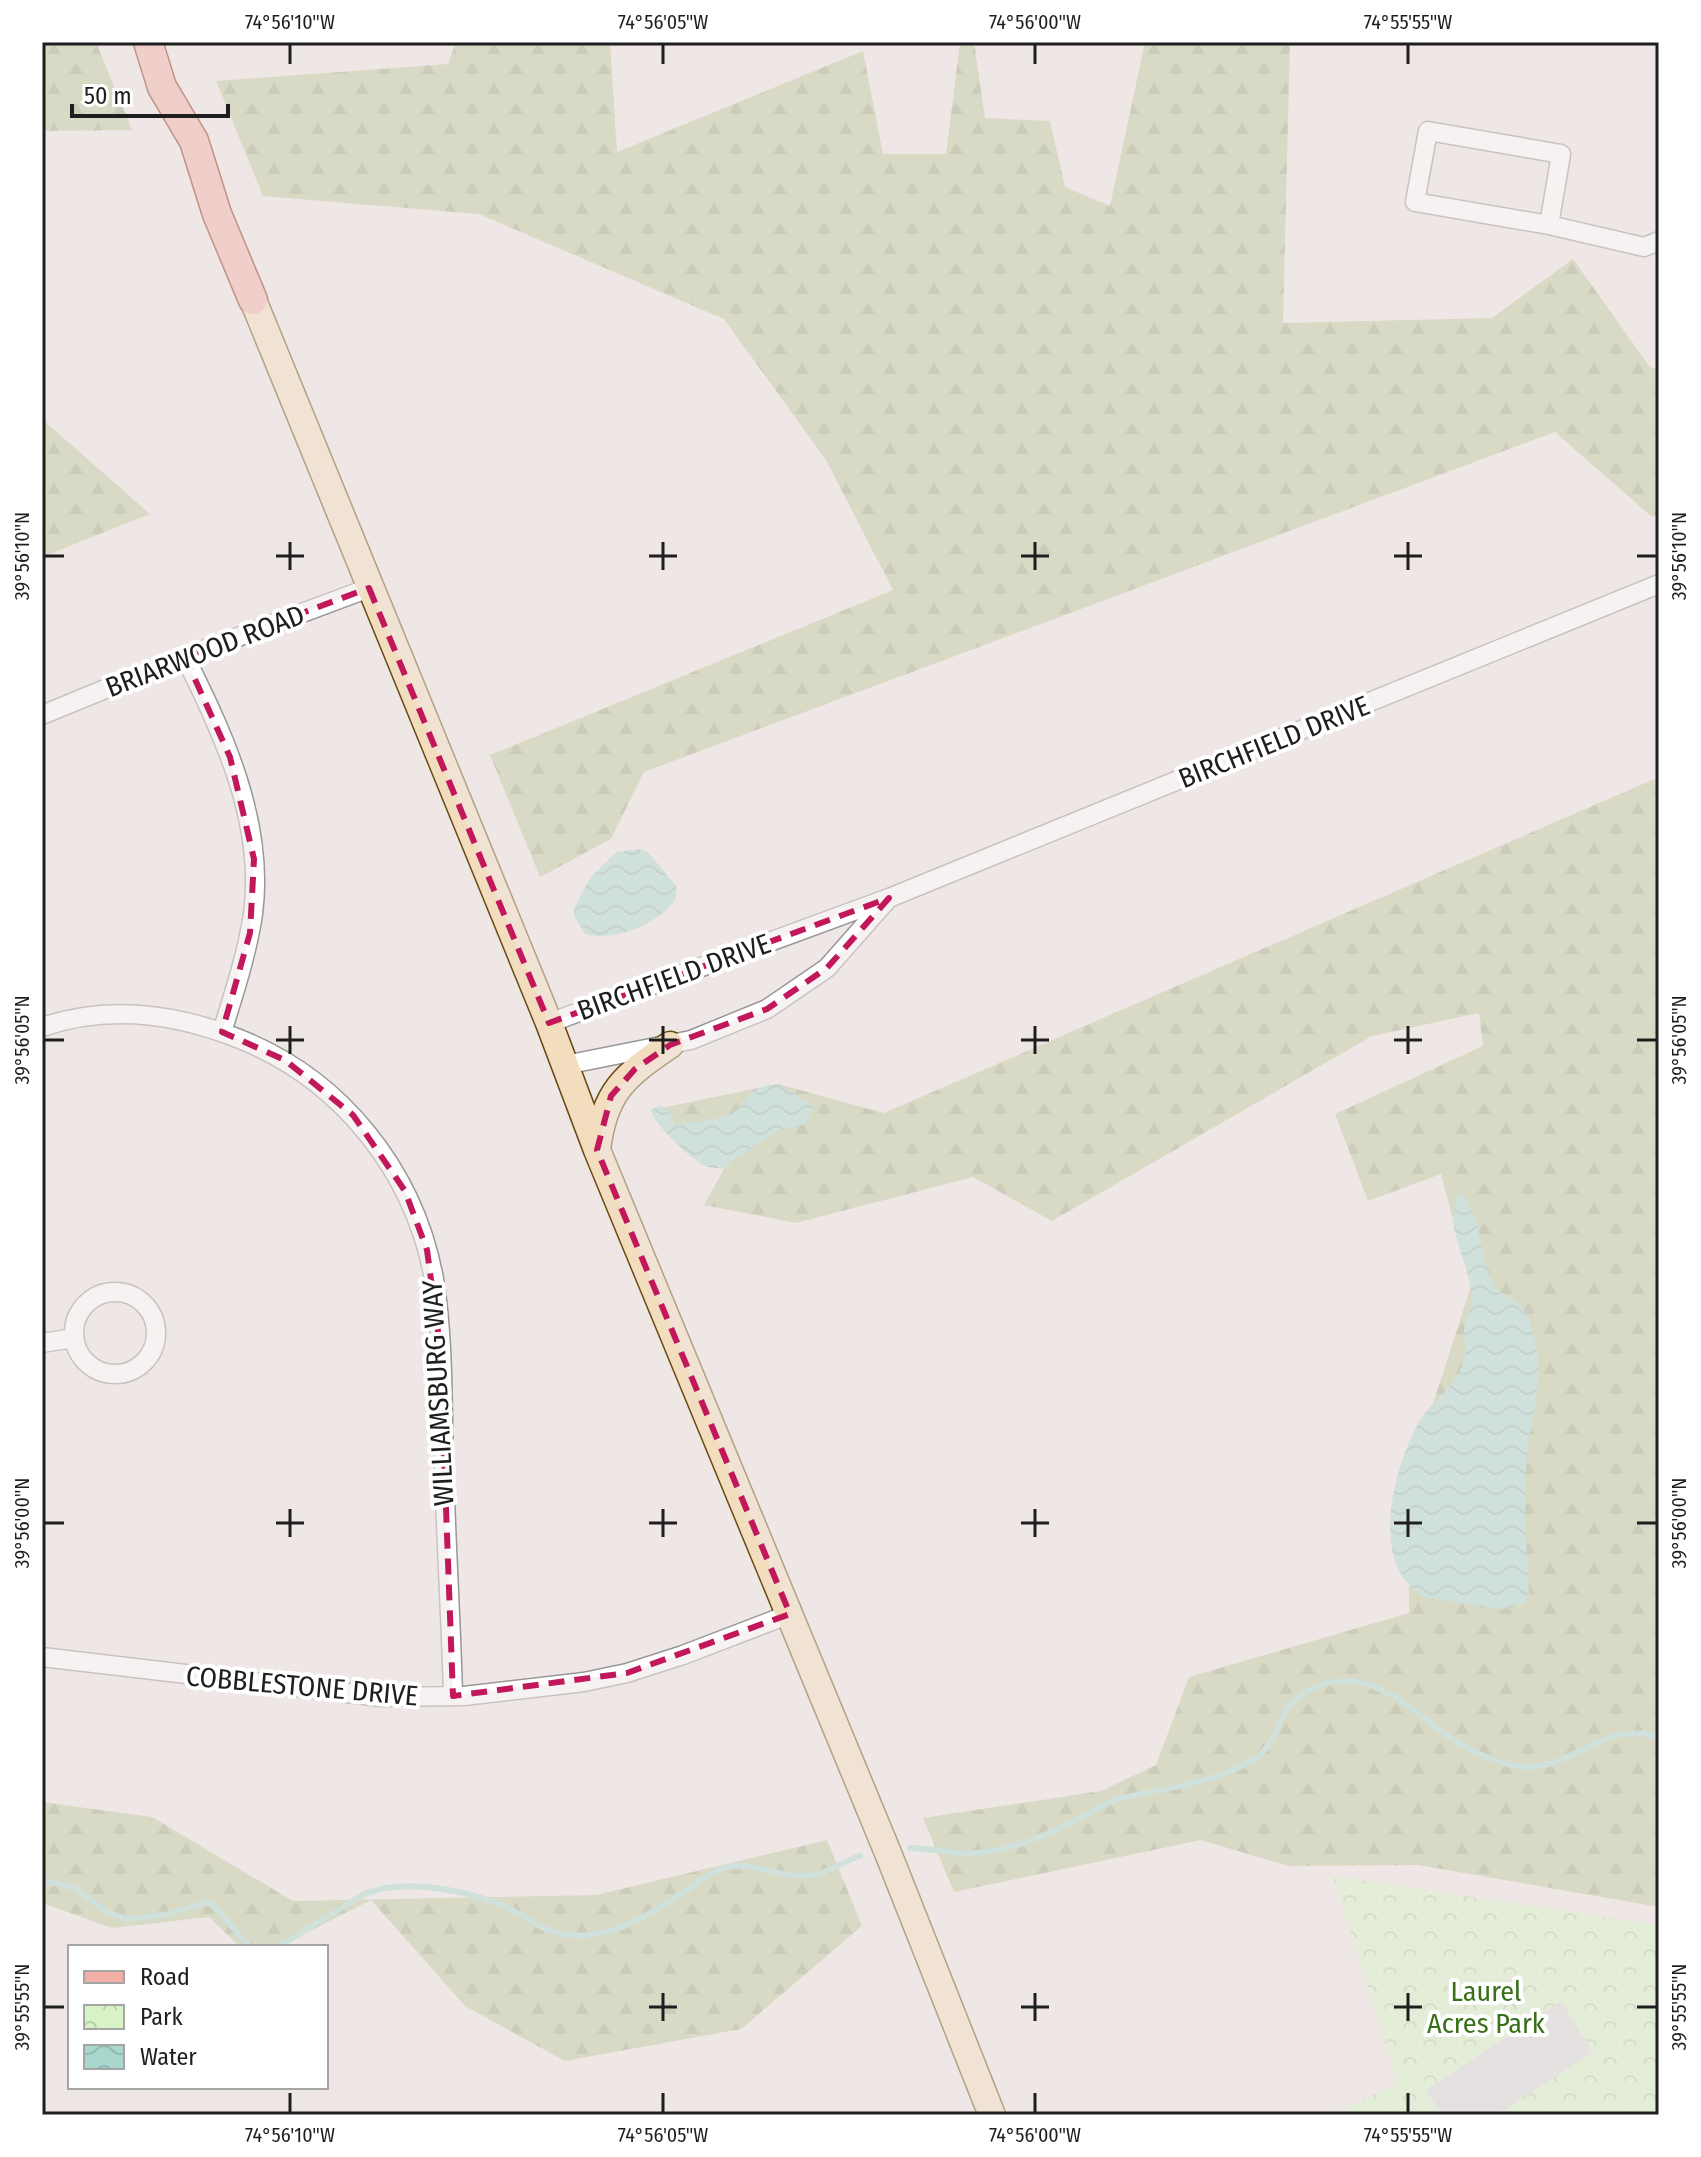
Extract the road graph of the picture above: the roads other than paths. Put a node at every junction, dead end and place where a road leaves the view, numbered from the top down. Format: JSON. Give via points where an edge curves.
{"nodes":[{"id":1,"x":148,"y":42,"type":"edge"},
{"id":2,"x":1549,"y":225,"type":"junction"},
{"id":3,"x":1659,"y":241,"type":"edge"},
{"id":4,"x":253,"y":300,"type":"joint"},
{"id":5,"x":1659,"y":584,"type":"edge"},
{"id":6,"x":369,"y":588,"type":"junction"},
{"id":7,"x":185,"y":657,"type":"junction"},
{"id":8,"x":42,"y":715,"type":"edge"},
{"id":9,"x":889,"y":898,"type":"junction"},
{"id":10,"x":549,"y":1023,"type":"junction"},
{"id":11,"x":42,"y":1027,"type":"edge"},
{"id":12,"x":222,"y":1032,"type":"junction"},
{"id":13,"x":670,"y":1045,"type":"junction"},
{"id":14,"x":565,"y":1065,"type":"junction"},
{"id":15,"x":597,"y":1150,"type":"junction"},
{"id":16,"x":74,"y":1338,"type":"junction"},
{"id":17,"x":42,"y":1343,"type":"edge"},
{"id":18,"x":790,"y":1614,"type":"junction"},
{"id":19,"x":42,"y":1657,"type":"edge"},
{"id":20,"x":453,"y":1696,"type":"junction"},
{"id":21,"x":992,"y":2115,"type":"edge"}],
"edges":[{"from":1,"to":4,"type":"main road","via":[[162,87],[194,141]]},
{"from":2,"to":2,"type":"street","via":[[1415,202],[1428,131],[1561,154]]},
{"from":2,"to":3,"type":"street","via":[[1644,247]]},
{"from":4,"to":6,"type":"main road"},
{"from":5,"to":9,"type":"street","name":"BIRCHFIELD DRIVE"},
{"from":6,"to":7,"type":"street","name":"BRIARWOOD ROAD"},
{"from":6,"to":10,"type":"main road"},
{"from":7,"to":8,"type":"street","name":"BRIARWOOD ROAD"},
{"from":7,"to":12,"type":"street","via":[[234,769],[254,859],[250,933]]},
{"from":9,"to":10,"type":"street","name":"BIRCHFIELD DRIVE"},
{"from":9,"to":13,"type":"street","name":"BIRCHFIELD DRIVE","via":[[827,968],[779,1001]]},
{"from":10,"to":14,"type":"main road"},
{"from":11,"to":12,"type":"street","name":"WILLIAMSBURG WAY","via":[[107,1013],[162,1018]]},
{"from":12,"to":20,"type":"street","name":"WILLIAMSBURG WAY","via":[[285,1060],[353,1115],[390,1164],[418,1220],[434,1282],[440,1346]]},
{"from":13,"to":14,"type":"street","name":"BIRCHFIELD DRIVE"},
{"from":13,"to":15,"type":"main road","via":[[635,1069],[611,1096]]},
{"from":14,"to":15,"type":"main road"},
{"from":15,"to":18,"type":"main road"},
{"from":16,"to":16,"type":"street","via":[[80,1311],[102,1295],[129,1295],[150,1312],[155,1325],[156,1338],[145,1362],[121,1374],[108,1374],[85,1362]]},
{"from":16,"to":17,"type":"street"},
{"from":18,"to":20,"type":"street","name":"COBBLESTONE DRIVE","via":[[627,1673]]},
{"from":18,"to":21,"type":"main road"},
{"from":19,"to":20,"type":"street","name":"COBBLESTONE DRIVE","via":[[381,1697]]}]}
